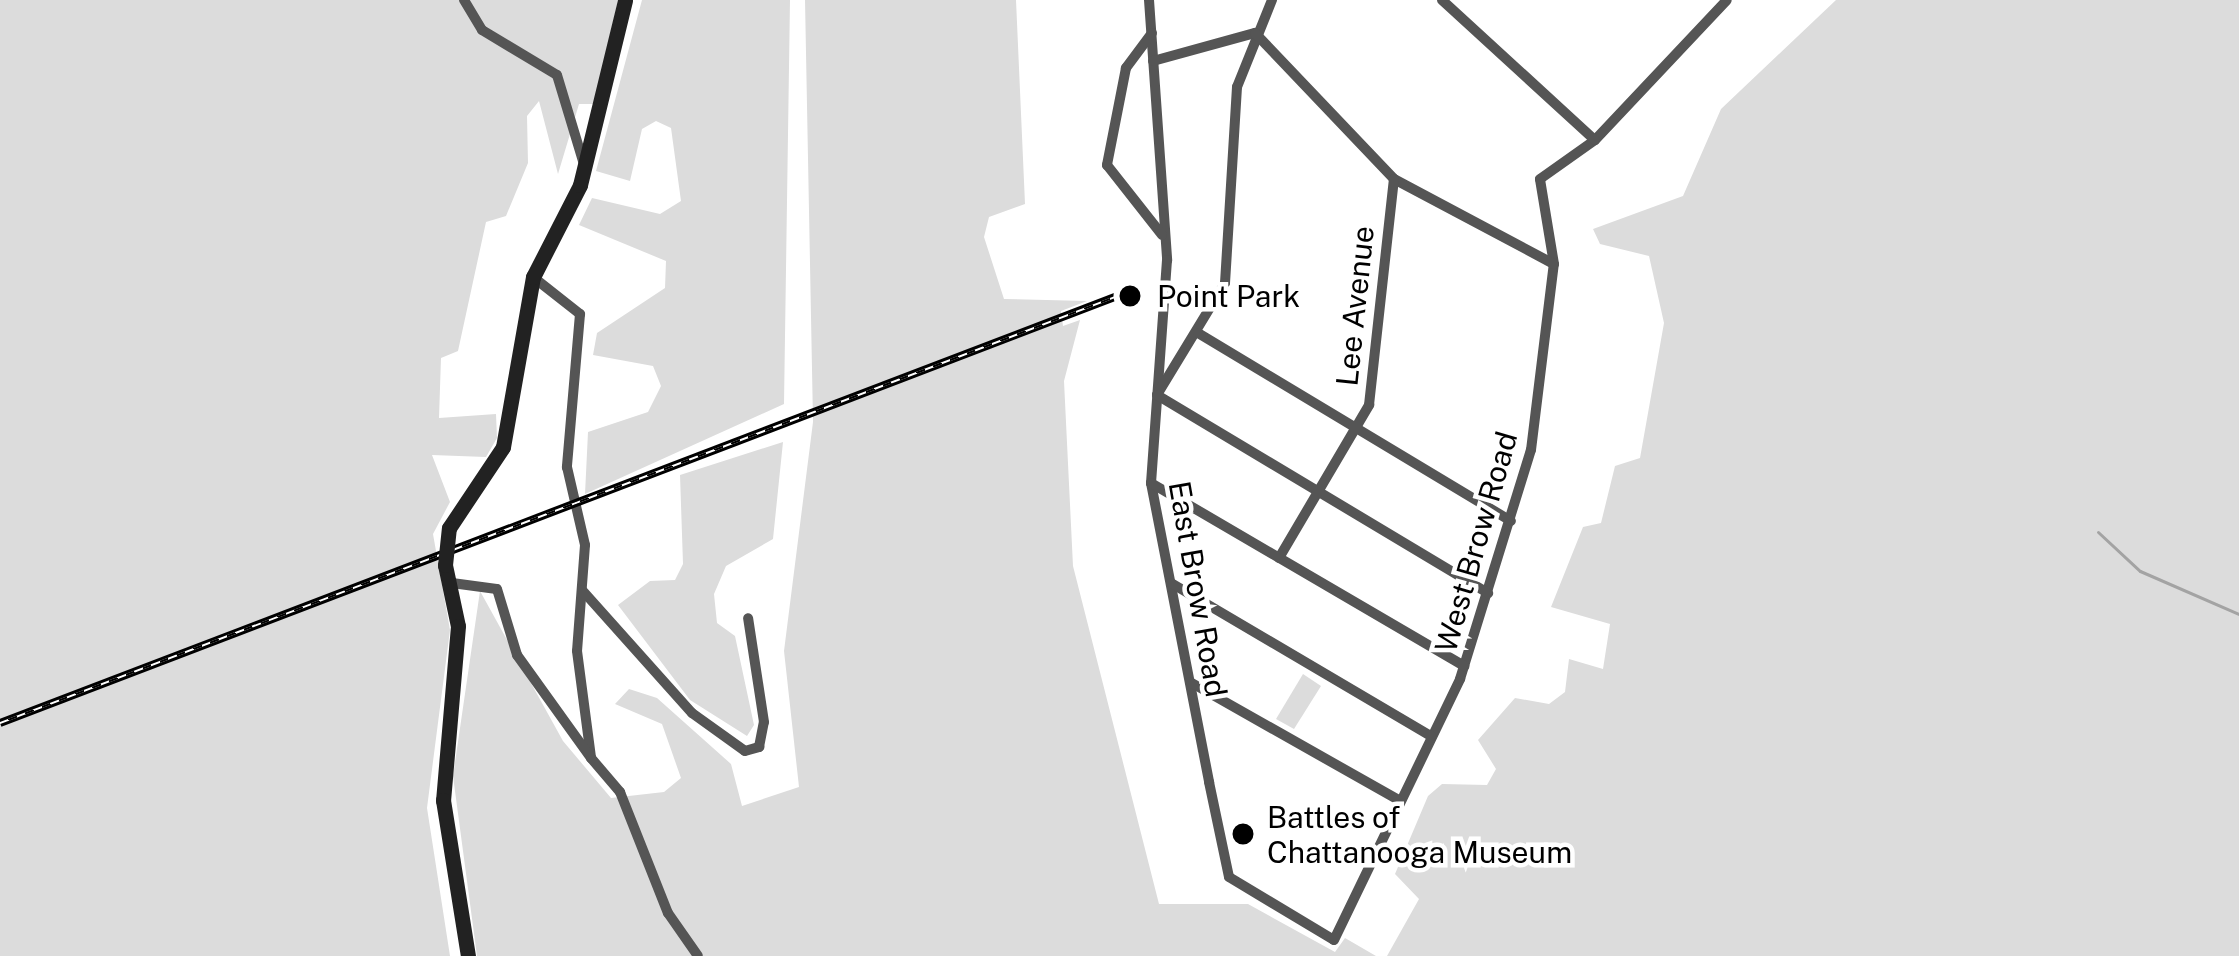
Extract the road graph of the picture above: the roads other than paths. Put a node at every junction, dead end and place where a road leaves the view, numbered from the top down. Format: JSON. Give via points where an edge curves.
{"nodes":[{"id":1,"x":464,"y":0,"type":"edge"},
{"id":2,"x":625,"y":0,"type":"edge"},
{"id":3,"x":1149,"y":0,"type":"edge"},
{"id":4,"x":1272,"y":0,"type":"edge"},
{"id":5,"x":1442,"y":0,"type":"edge"},
{"id":6,"x":1727,"y":0,"type":"edge"},
{"id":7,"x":1152,"y":33,"type":"junction"},
{"id":8,"x":1260,"y":39,"type":"junction"},
{"id":9,"x":1153,"y":61,"type":"junction"},
{"id":10,"x":1595,"y":140,"type":"junction"},
{"id":11,"x":585,"y":168,"type":"junction"},
{"id":12,"x":1394,"y":179,"type":"junction"},
{"id":13,"x":1162,"y":235,"type":"junction"},
{"id":14,"x":1554,"y":264,"type":"junction"},
{"id":15,"x":533,"y":277,"type":"junction"},
{"id":16,"x":1198,"y":333,"type":"junction"},
{"id":17,"x":1157,"y":395,"type":"junction"},
{"id":18,"x":1362,"y":427,"type":"junction"},
{"id":19,"x":1151,"y":483,"type":"junction"},
{"id":20,"x":1321,"y":494,"type":"junction"},
{"id":21,"x":1510,"y":521,"type":"junction"},
{"id":22,"x":1280,"y":558,"type":"junction"},
{"id":23,"x":452,"y":583,"type":"junction"},
{"id":24,"x":1171,"y":584,"type":"junction"},
{"id":25,"x":582,"y":590,"type":"junction"},
{"id":26,"x":1488,"y":592,"type":"junction"},
{"id":27,"x":748,"y":618,"type":"dead end"},
{"id":28,"x":1464,"y":666,"type":"junction"},
{"id":29,"x":1190,"y":682,"type":"junction"},
{"id":30,"x":1431,"y":736,"type":"junction"},
{"id":31,"x":591,"y":758,"type":"junction"},
{"id":32,"x":1397,"y":800,"type":"junction"},
{"id":33,"x":1334,"y":940,"type":"joint"},
{"id":34,"x":468,"y":956,"type":"edge"},
{"id":35,"x":698,"y":956,"type":"edge"}],
"edges":[{"from":1,"to":11,"type":"street","via":[[482,30],[557,75]]},
{"from":2,"to":11,"type":"main road"},
{"from":3,"to":7,"type":"street","name":"East Brow Road"},
{"from":4,"to":8,"type":"street"},
{"from":5,"to":10,"type":"street"},
{"from":6,"to":10,"type":"street","name":"West Brow Road"},
{"from":7,"to":9,"type":"street","name":"East Brow Road"},
{"from":7,"to":13,"type":"street","via":[[1126,68],[1106,148],[1118,191]]},
{"from":8,"to":9,"type":"street","via":[[1246,31]]},
{"from":8,"to":12,"type":"street"},
{"from":8,"to":16,"type":"street","via":[[1238,87],[1226,283]]},
{"from":9,"to":13,"type":"street","name":"East Brow Road"},
{"from":10,"to":14,"type":"street","name":"West Brow Road","via":[[1540,179]]},
{"from":11,"to":15,"type":"main road"},
{"from":12,"to":14,"type":"street"},
{"from":12,"to":18,"type":"street","name":"Lee Avenue"},
{"from":13,"to":17,"type":"street","name":"East Brow Road"},
{"from":14,"to":21,"type":"street","name":"West Brow Road","via":[[1534,438]]},
{"from":15,"to":23,"type":"main road","bridge":true,"via":[[503,447],[449,528],[445,565]]},
{"from":15,"to":25,"type":"street","via":[[580,314],[567,441]]},
{"from":16,"to":17,"type":"street"},
{"from":16,"to":18,"type":"street"},
{"from":17,"to":19,"type":"street","name":"East Brow Road"},
{"from":17,"to":20,"type":"street"},
{"from":18,"to":20,"type":"street","name":"Lee Avenue"},
{"from":18,"to":21,"type":"street"},
{"from":19,"to":22,"type":"street"},
{"from":19,"to":24,"type":"street","name":"East Brow Road"},
{"from":20,"to":22,"type":"street","name":"Lee Avenue"},
{"from":20,"to":26,"type":"street"},
{"from":21,"to":26,"type":"street","name":"West Brow Road"},
{"from":22,"to":28,"type":"street"},
{"from":23,"to":31,"type":"street","via":[[497,589],[517,655]]},
{"from":23,"to":34,"type":"main road","via":[[443,800]]},
{"from":24,"to":29,"type":"street","name":"East Brow Road"},
{"from":24,"to":30,"type":"street"},
{"from":25,"to":27,"type":"street","via":[[692,713],[745,751],[759,747],[764,722]]},
{"from":25,"to":31,"type":"street"},
{"from":26,"to":28,"type":"street","name":"West Brow Road"},
{"from":28,"to":30,"type":"street","name":"West Brow Road"},
{"from":29,"to":32,"type":"street"},
{"from":29,"to":33,"type":"street","name":"East Brow Road","via":[[1229,878]]},
{"from":30,"to":32,"type":"street","name":"West Brow Road"},
{"from":31,"to":35,"type":"street","via":[[620,792],[668,914]]},
{"from":32,"to":33,"type":"street","name":"West Brow Road"}]}
